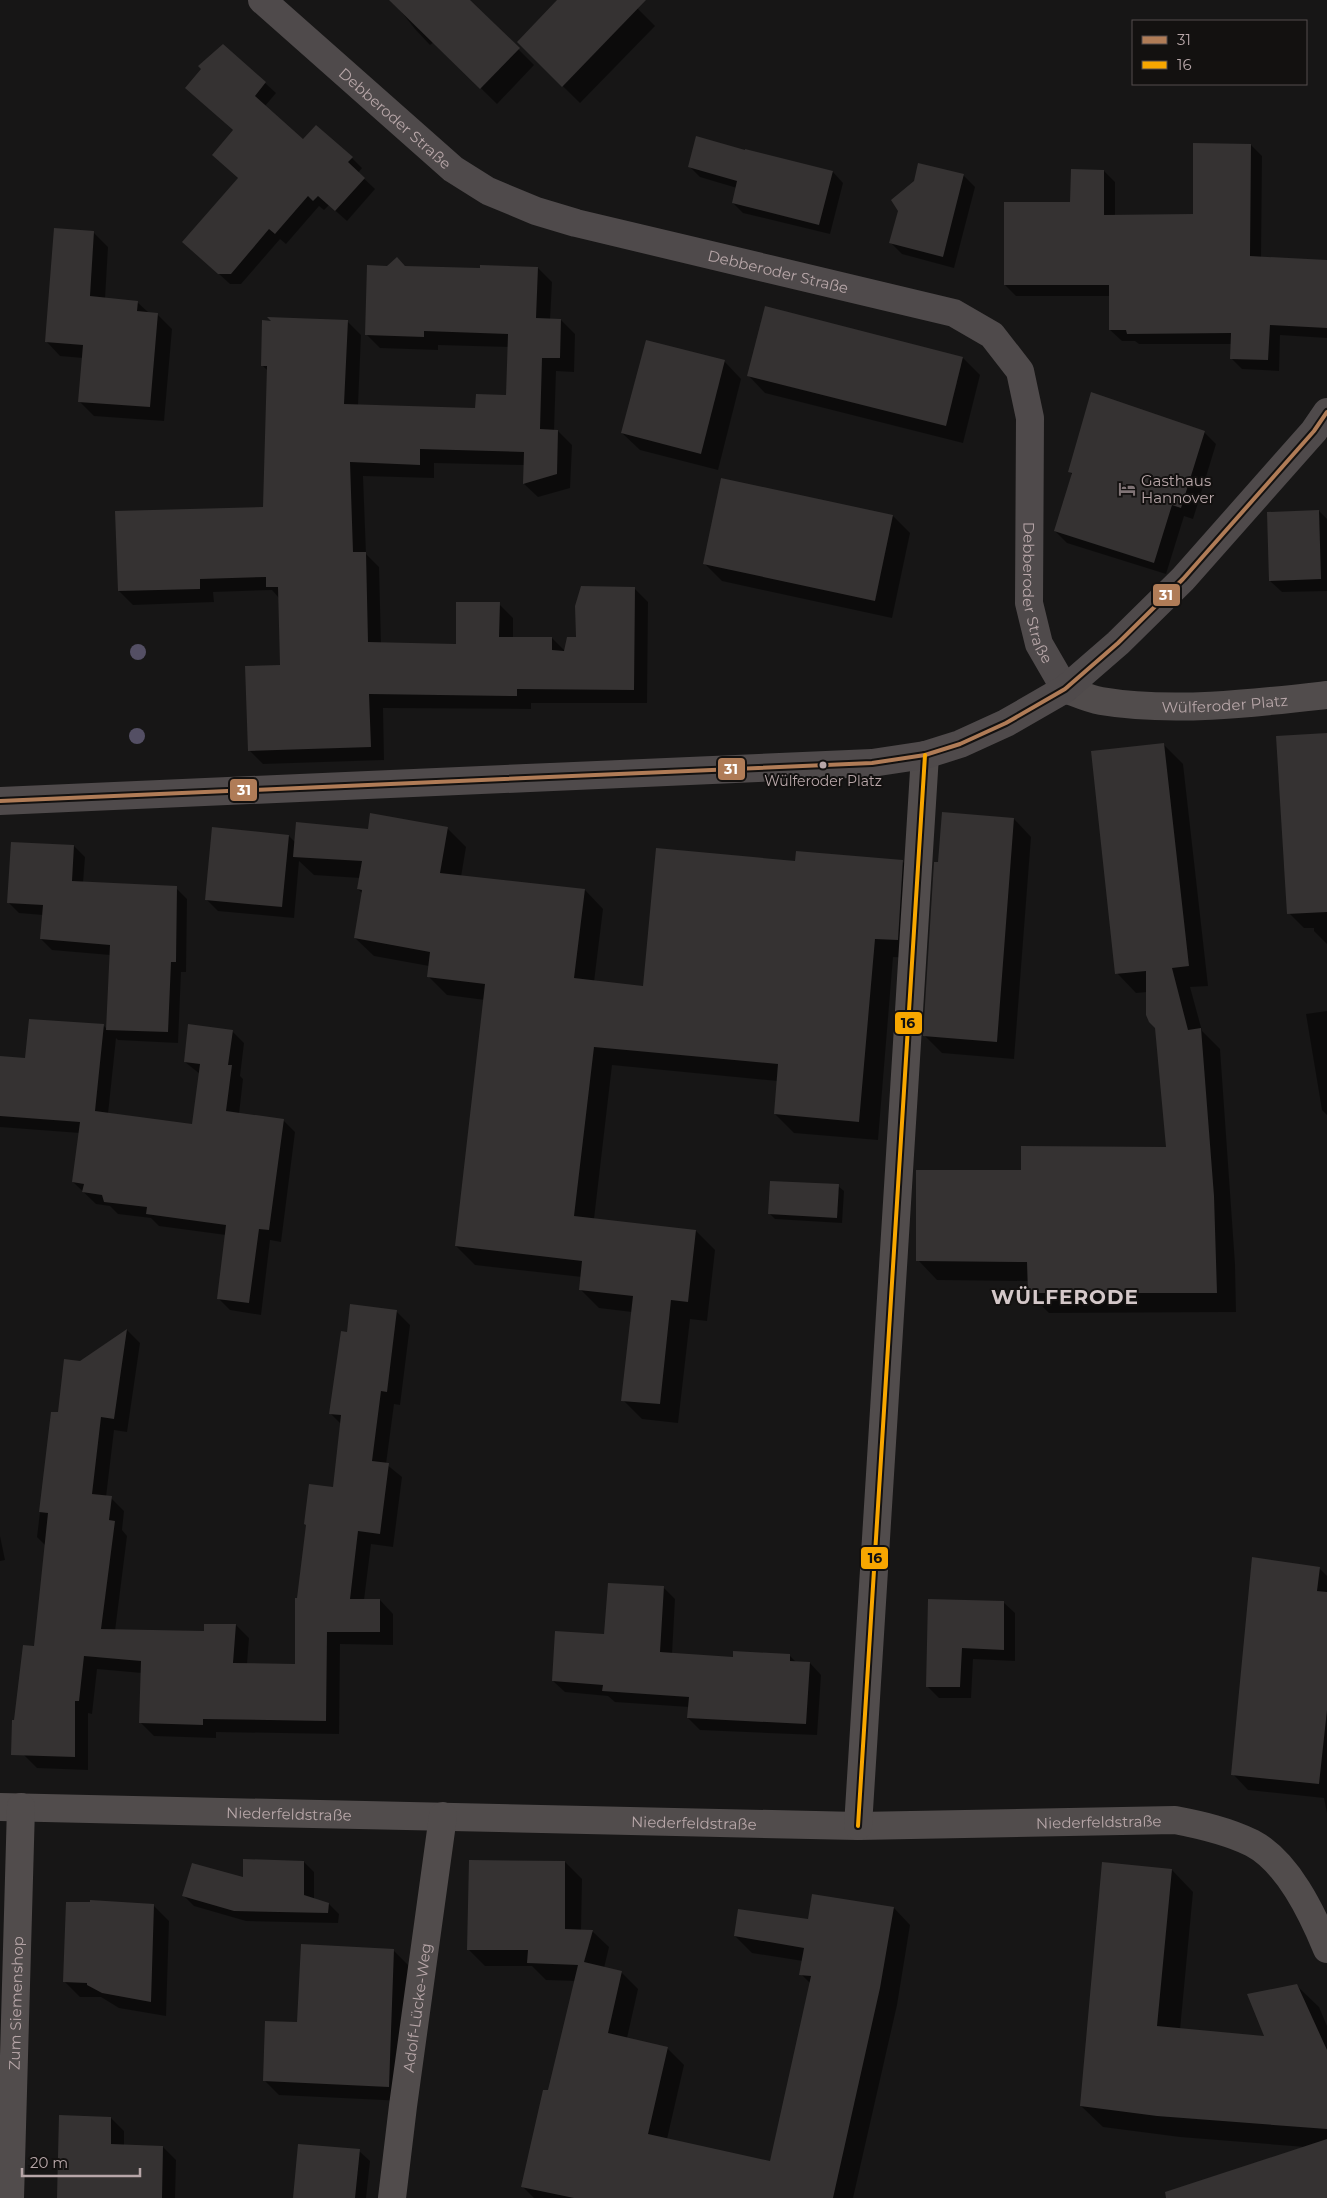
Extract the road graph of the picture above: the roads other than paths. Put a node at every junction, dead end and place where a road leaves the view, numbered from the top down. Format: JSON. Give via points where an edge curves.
{"nodes":[{"id":1,"x":270,"y":3,"type":"edge"},
{"id":2,"x":1327,"y":412,"type":"edge"},
{"id":3,"x":1065,"y":688,"type":"junction"},
{"id":4,"x":1327,"y":695,"type":"edge"},
{"id":5,"x":925,"y":755,"type":"junction"},
{"id":6,"x":0,"y":801,"type":"edge"},
{"id":7,"x":11,"y":1807,"type":"edge"},
{"id":8,"x":443,"y":1816,"type":"junction"},
{"id":9,"x":858,"y":1826,"type":"junction"},
{"id":10,"x":1327,"y":1949,"type":"edge"},
{"id":11,"x":10,"y":2198,"type":"edge"},
{"id":12,"x":392,"y":2198,"type":"edge"}],
"edges":[{"from":1,"to":3,"type":"main road","name":"Debberoder Straße","via":[[446,163],[488,191],[576,223],[954,313],[992,334],[1020,371],[1030,418],[1029,603],[1039,644]]},
{"from":2,"to":3,"type":"main road","via":[[1308,438],[1183,578],[1118,643]]},
{"from":3,"to":4,"type":"street","name":"Wülferoder Platz","via":[[1099,701],[1150,705],[1242,704]]},
{"from":3,"to":5,"type":"main road","via":[[1006,723],[960,744]]},
{"from":5,"to":6,"type":"main road","via":[[872,763]]},
{"from":5,"to":9,"type":"street"},
{"from":7,"to":8,"type":"street","name":"Niederfeldstraße"},
{"from":7,"to":11,"type":"street","name":"Zum Siemenshop"},
{"from":8,"to":9,"type":"street","name":"Niederfeldstraße"},
{"from":8,"to":12,"type":"street","name":"Adolf-Lücke-Weg"},
{"from":9,"to":10,"type":"street","name":"Niederfeldstraße","via":[[1174,1820],[1213,1828],[1254,1844],[1285,1871],[1314,1919]]}]}
